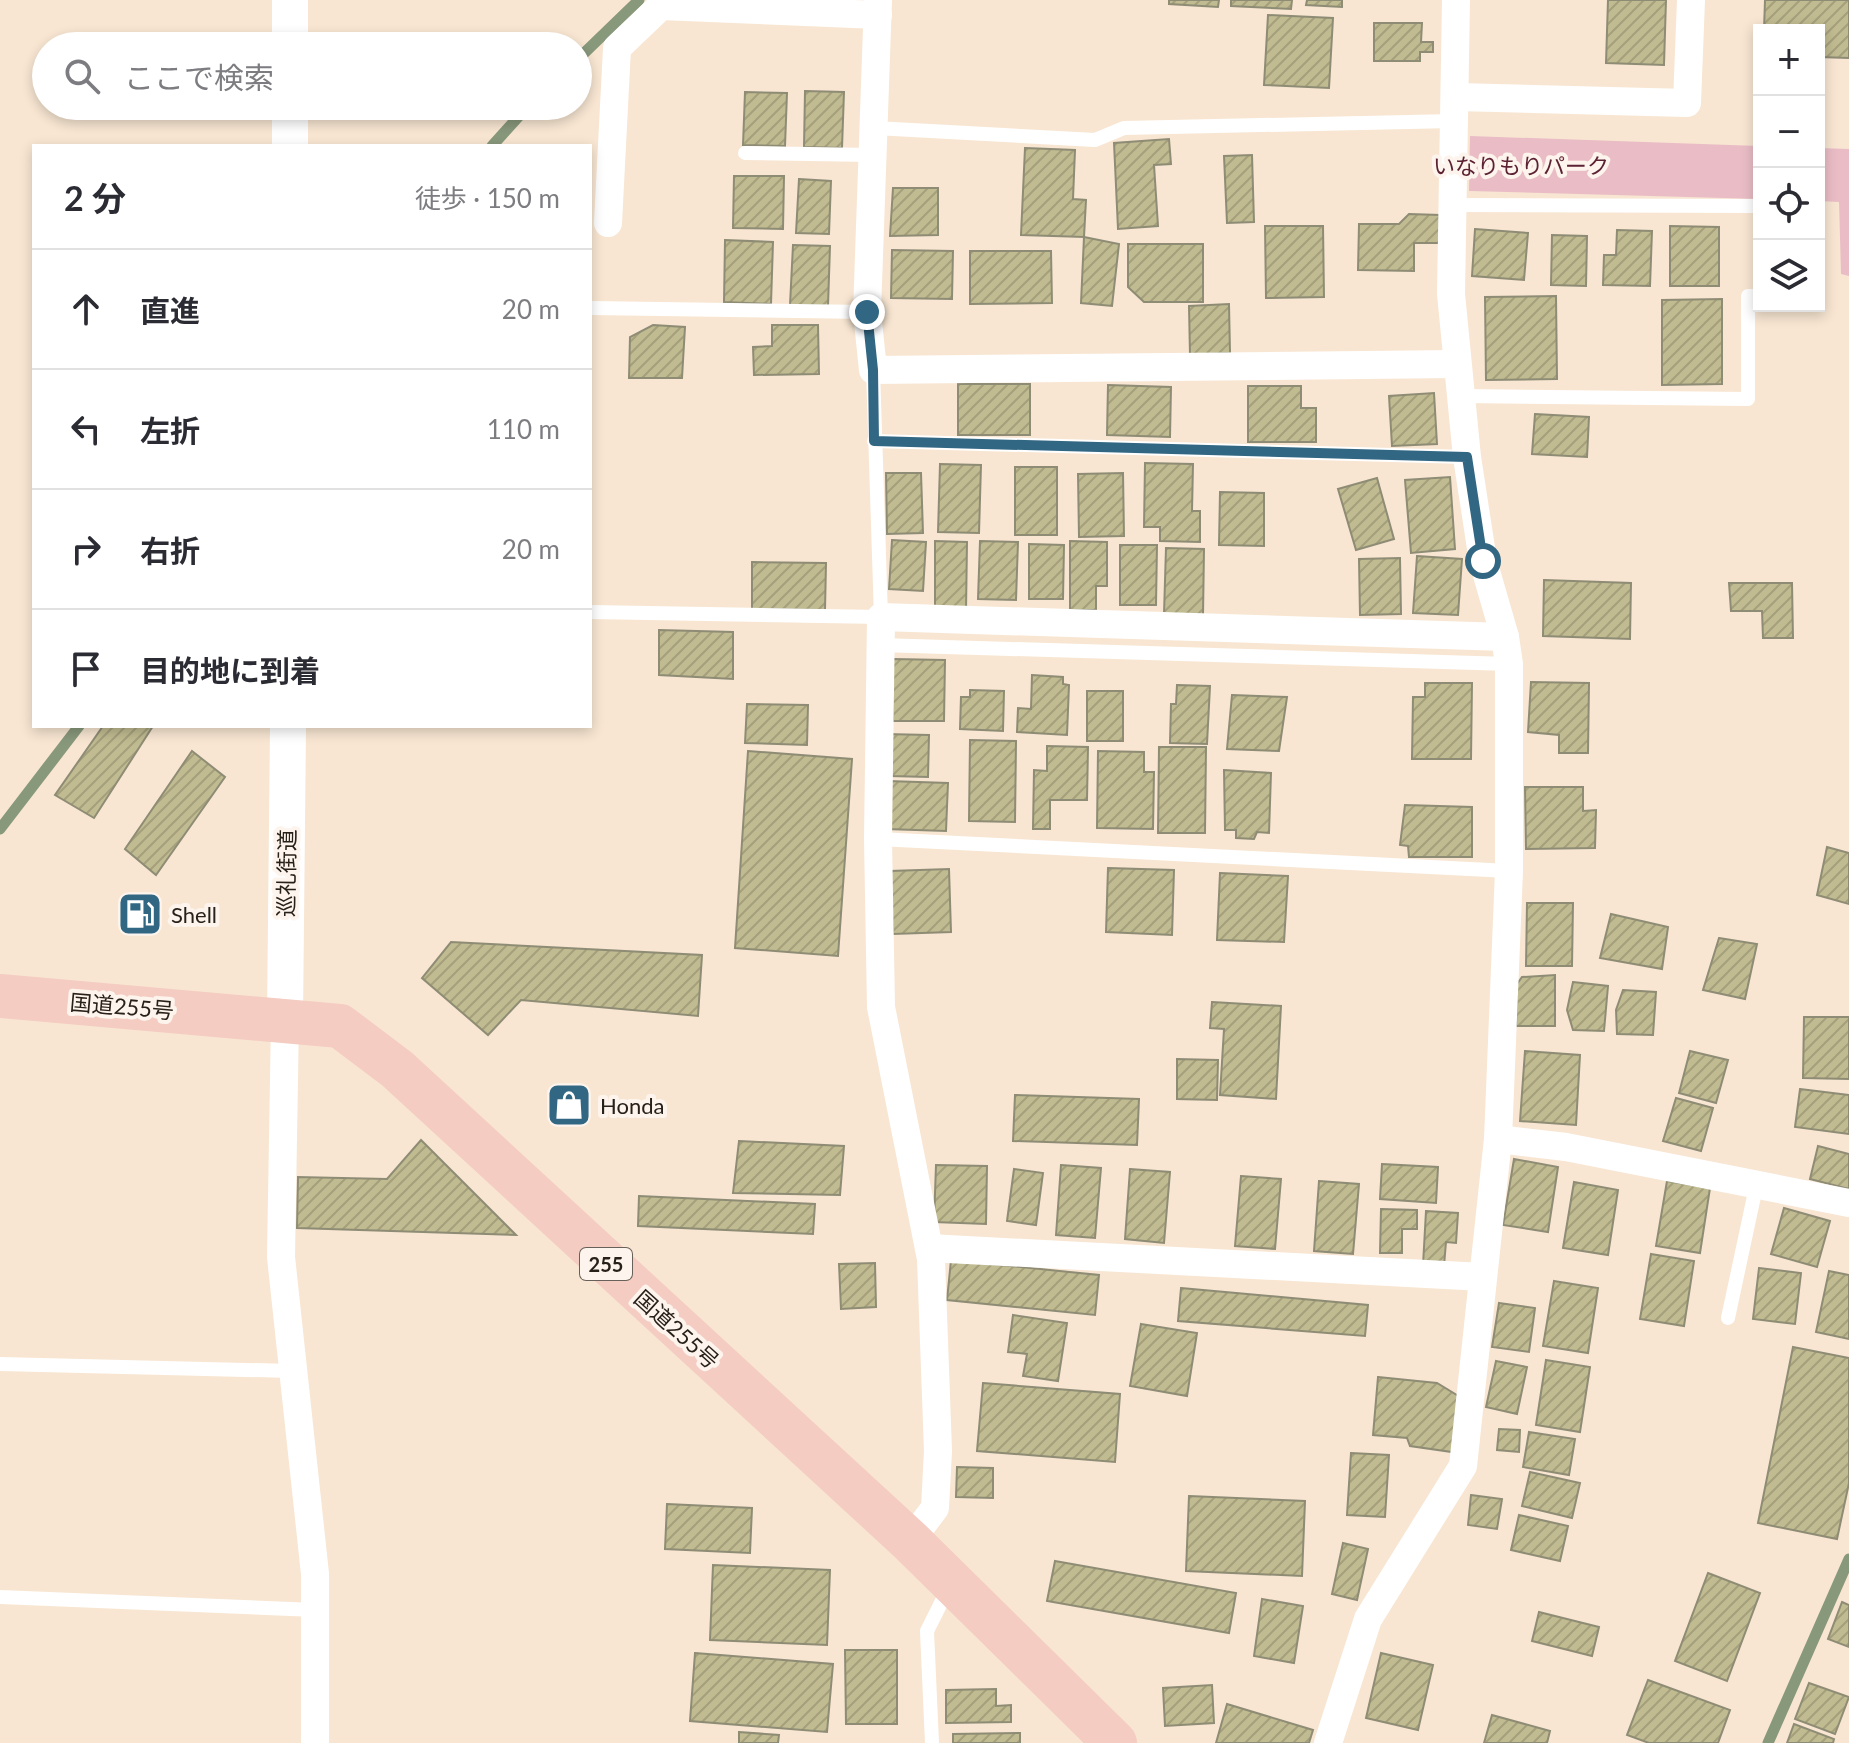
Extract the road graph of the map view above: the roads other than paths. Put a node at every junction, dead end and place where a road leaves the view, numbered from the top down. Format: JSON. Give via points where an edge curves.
{"nodes":[{"id":1,"x":290,"y":0,"type":"edge"},
{"id":2,"x":1456,"y":0,"type":"edge"},
{"id":3,"x":1691,"y":0,"type":"edge"},
{"id":4,"x":664,"y":3,"type":"edge"},
{"id":5,"x":878,"y":7,"type":"edge"},
{"id":6,"x":290,"y":32,"type":"edge"},
{"id":7,"x":1455,"y":109,"type":"junction"},
{"id":8,"x":290,"y":120,"type":"edge"},
{"id":9,"x":873,"y":141,"type":"junction"},
{"id":10,"x":290,"y":144,"type":"edge"},
{"id":11,"x":745,"y":153,"type":"dead end"},
{"id":12,"x":1451,"y":205,"type":"junction"},
{"id":13,"x":1753,"y":206,"type":"edge"},
{"id":14,"x":608,"y":223,"type":"dead end"},
{"id":15,"x":1753,"y":296,"type":"edge"},
{"id":16,"x":592,"y":308,"type":"edge"},
{"id":17,"x":867,"y":312,"type":"junction"},
{"id":18,"x":1457,"y":364,"type":"junction"},
{"id":19,"x":873,"y":370,"type":"junction"},
{"id":20,"x":1460,"y":396,"type":"junction"},
{"id":21,"x":874,"y":441,"type":"junction"},
{"id":22,"x":1467,"y":457,"type":"junction"},
{"id":23,"x":592,"y":612,"type":"edge"},
{"id":24,"x":880,"y":631,"type":"junction"},
{"id":25,"x":1507,"y":650,"type":"junction"},
{"id":26,"x":288,"y":728,"type":"edge"},
{"id":27,"x":878,"y":839,"type":"junction"},
{"id":28,"x":1509,"y":871,"type":"junction"},
{"id":29,"x":0,"y":996,"type":"edge"},
{"id":30,"x":285,"y":1020,"type":"junction"},
{"id":31,"x":1498,"y":1139,"type":"junction"},
{"id":32,"x":1756,"y":1187,"type":"junction"},
{"id":33,"x":1849,"y":1203,"type":"edge"},
{"id":34,"x":929,"y":1248,"type":"junction"},
{"id":35,"x":1483,"y":1277,"type":"junction"},
{"id":36,"x":1728,"y":1318,"type":"dead end"},
{"id":37,"x":0,"y":1364,"type":"edge"},
{"id":38,"x":292,"y":1371,"type":"junction"},
{"id":39,"x":910,"y":1541,"type":"junction"},
{"id":40,"x":950,"y":1584,"type":"junction"},
{"id":41,"x":0,"y":1597,"type":"edge"},
{"id":42,"x":315,"y":1610,"type":"junction"},
{"id":43,"x":315,"y":1743,"type":"edge"},
{"id":44,"x":932,"y":1743,"type":"edge"},
{"id":45,"x":1115,"y":1743,"type":"edge"},
{"id":46,"x":1328,"y":1743,"type":"edge"}],
"edges":[{"from":1,"to":6,"type":"street"},
{"from":2,"to":7,"type":"street"},
{"from":3,"to":7,"type":"street","via":[[1687,103]]},
{"from":4,"to":5,"type":"street"},
{"from":4,"to":14,"type":"street","via":[[617,48]]},
{"from":5,"to":9,"type":"street"},
{"from":7,"to":9,"type":"lane","via":[[1124,128],[1095,140]]},
{"from":7,"to":12,"type":"street"},
{"from":8,"to":10,"type":"street"},
{"from":9,"to":11,"type":"lane"},
{"from":9,"to":17,"type":"street"},
{"from":12,"to":13,"type":"lane"},
{"from":12,"to":18,"type":"street"},
{"from":15,"to":20,"type":"lane","via":[[1748,296],[1748,399]]},
{"from":16,"to":17,"type":"lane"},
{"from":17,"to":19,"type":"street"},
{"from":18,"to":19,"type":"street"},
{"from":18,"to":20,"type":"street"},
{"from":19,"to":21,"type":"lane"},
{"from":20,"to":22,"type":"street"},
{"from":21,"to":22,"type":"lane"},
{"from":21,"to":24,"type":"lane"},
{"from":22,"to":25,"type":"street","via":[[1483,561]]},
{"from":23,"to":24,"type":"lane"},
{"from":24,"to":25,"type":"street"},
{"from":24,"to":27,"type":"street"},
{"from":25,"to":28,"type":"street"},
{"from":26,"to":30,"type":"street","name":"巡礼街道"},
{"from":27,"to":28,"type":"lane"},
{"from":27,"to":34,"type":"street","via":[[881,1007]]},
{"from":28,"to":31,"type":"street"},
{"from":29,"to":30,"type":"highway","name":"国道255号","number":"255"},
{"from":30,"to":38,"type":"street","via":[[281,1257]]},
{"from":30,"to":39,"type":"highway","name":"国道255号","number":"255","via":[[340,1026],[397,1069]]},
{"from":31,"to":32,"type":"street","via":[[1566,1147]]},
{"from":31,"to":35,"type":"street"},
{"from":32,"to":33,"type":"street"},
{"from":32,"to":36,"type":"lane"},
{"from":34,"to":35,"type":"street"},
{"from":34,"to":39,"type":"street","via":[[936,1494],[935,1508]]},
{"from":35,"to":46,"type":"street","via":[[1463,1466],[1368,1619]]},
{"from":37,"to":38,"type":"lane"},
{"from":38,"to":42,"type":"street"},
{"from":39,"to":40,"type":"highway","name":"国道255号","number":"255"},
{"from":40,"to":44,"type":"lane","via":[[927,1631]]},
{"from":40,"to":45,"type":"highway","name":"国道255号","number":"255"},
{"from":41,"to":42,"type":"lane"},
{"from":42,"to":43,"type":"street"}]}
